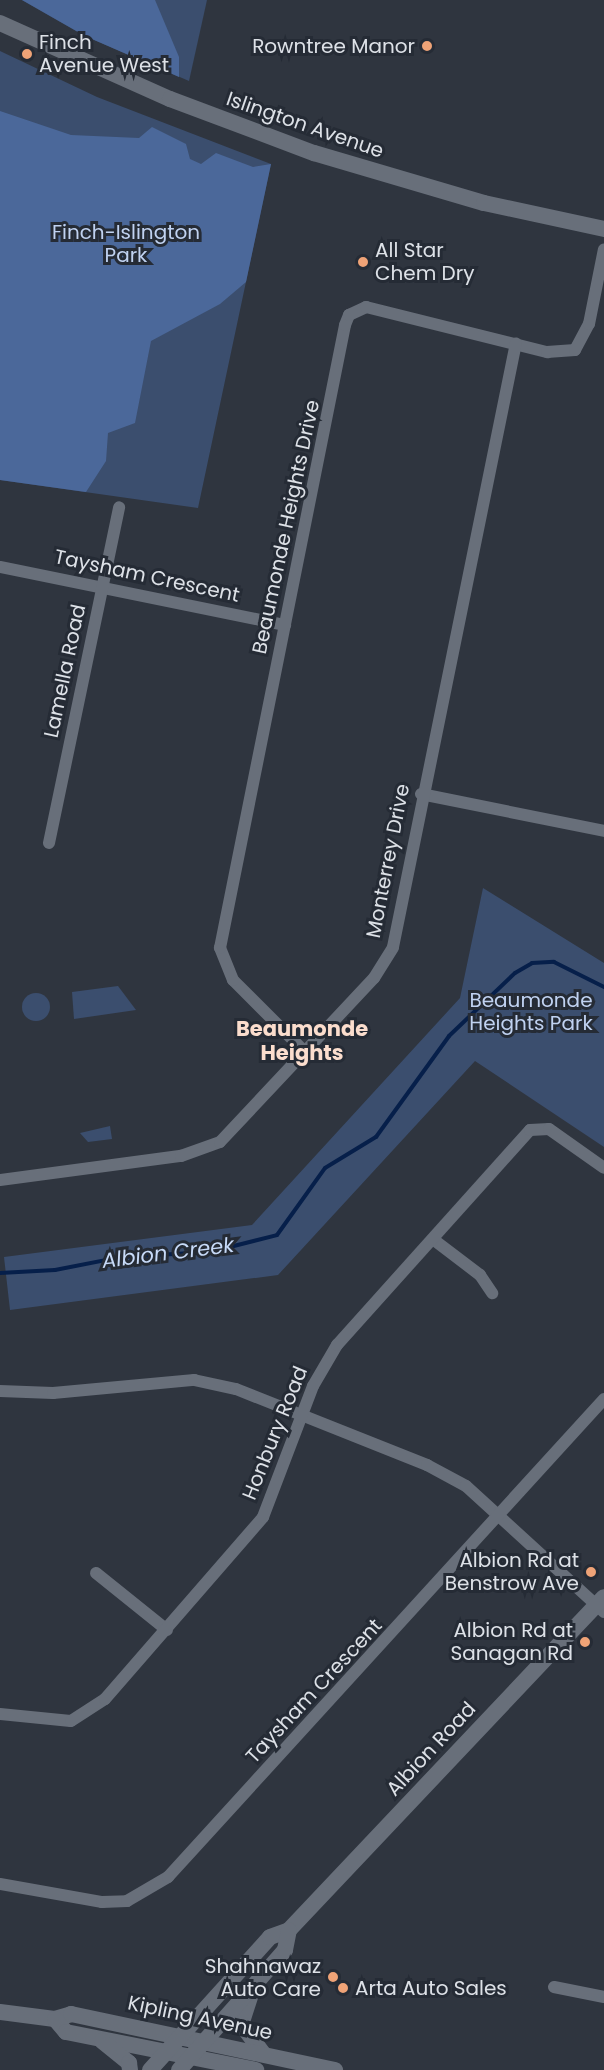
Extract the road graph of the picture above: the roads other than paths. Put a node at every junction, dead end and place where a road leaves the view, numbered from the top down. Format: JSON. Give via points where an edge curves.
{"nodes":[{"id":1,"x":2,"y":22,"type":"edge"},
{"id":2,"x":604,"y":228,"type":"edge"},
{"id":3,"x":604,"y":249,"type":"edge"},
{"id":4,"x":516,"y":343,"type":"junction"},
{"id":5,"x":119,"y":507,"type":"dead end"},
{"id":6,"x":0,"y":567,"type":"edge"},
{"id":7,"x":103,"y":586,"type":"junction"},
{"id":8,"x":285,"y":625,"type":"junction"},
{"id":9,"x":421,"y":794,"type":"junction"},
{"id":10,"x":604,"y":831,"type":"edge"},
{"id":11,"x":49,"y":843,"type":"dead end"},
{"id":12,"x":305,"y":1052,"type":"junction"},
{"id":13,"x":604,"y":1168,"type":"edge"},
{"id":14,"x":0,"y":1180,"type":"edge"},
{"id":15,"x":434,"y":1240,"type":"junction"},
{"id":16,"x":492,"y":1293,"type":"dead end"},
{"id":17,"x":0,"y":1391,"type":"edge"},
{"id":18,"x":604,"y":1399,"type":"edge"},
{"id":19,"x":304,"y":1415,"type":"junction"},
{"id":20,"x":500,"y":1517,"type":"junction"},
{"id":21,"x":96,"y":1573,"type":"dead end"},
{"id":22,"x":602,"y":1605,"type":"edge"},
{"id":23,"x":167,"y":1630,"type":"junction"},
{"id":24,"x":0,"y":1714,"type":"edge"},
{"id":25,"x":0,"y":1884,"type":"edge"},
{"id":26,"x":289,"y":1930,"type":"junction"},
{"id":27,"x":554,"y":1987,"type":"dead end"},
{"id":28,"x":253,"y":1988,"type":"junction"},
{"id":29,"x":604,"y":1997,"type":"edge"},
{"id":30,"x":0,"y":2012,"type":"edge"},
{"id":31,"x":55,"y":2019,"type":"junction"},
{"id":32,"x":179,"y":2036,"type":"junction"},
{"id":33,"x":99,"y":2038,"type":"junction"},
{"id":34,"x":204,"y":2042,"type":"junction"},
{"id":35,"x":165,"y":2052,"type":"junction"},
{"id":36,"x":263,"y":2053,"type":"junction"},
{"id":37,"x":184,"y":2064,"type":"edge"},
{"id":38,"x":130,"y":2070,"type":"edge"},
{"id":39,"x":150,"y":2070,"type":"edge"},
{"id":40,"x":256,"y":2070,"type":"edge"},
{"id":41,"x":335,"y":2070,"type":"edge"}],
"edges":[{"from":1,"to":2,"type":"main road","name":"Islington Avenue","via":[[170,99],[314,153],[484,203]]},
{"from":3,"to":4,"type":"street","name":"Beaumonde Heights Drive","via":[[580,345],[561,354]]},
{"from":4,"to":8,"type":"street","name":"Beaumonde Heights Drive","via":[[366,307],[349,315]]},
{"from":4,"to":9,"type":"street","name":"Monterrey Drive"},
{"from":5,"to":7,"type":"street","name":"Lamella Road"},
{"from":6,"to":7,"type":"street","name":"Taysham Crescent"},
{"from":7,"to":8,"type":"street","name":"Taysham Crescent"},
{"from":7,"to":11,"type":"street","name":"Lamella Road"},
{"from":8,"to":12,"type":"street","name":"Beaumonde Heights Drive","via":[[220,948],[233,980]]},
{"from":9,"to":10,"type":"street"},
{"from":9,"to":12,"type":"street","name":"Monterrey Drive","via":[[393,947],[374,978]]},
{"from":12,"to":14,"type":"street","name":"Monterrey Drive","via":[[220,1142],[182,1155]]},
{"from":13,"to":15,"type":"street","name":"Honbury Road","via":[[549,1129],[535,1129]]},
{"from":15,"to":16,"type":"street","via":[[480,1275]]},
{"from":15,"to":19,"type":"street","name":"Honbury Road","via":[[337,1345],[313,1386]]},
{"from":17,"to":19,"type":"street","via":[[53,1394],[194,1380],[236,1389]]},
{"from":18,"to":20,"type":"street","name":"Taysham Crescent"},
{"from":19,"to":20,"type":"street","via":[[427,1465],[466,1486]]},
{"from":19,"to":23,"type":"street","name":"Honbury Road","via":[[263,1517]]},
{"from":20,"to":22,"type":"street"},
{"from":20,"to":25,"type":"street","name":"Taysham Crescent","via":[[168,1877],[127,1900],[102,1902]]},
{"from":21,"to":23,"type":"street"},
{"from":22,"to":26,"type":"main road","name":"Albion Road"},
{"from":23,"to":24,"type":"street","name":"Honbury Road","via":[[82,1716],[46,1721]]},
{"from":26,"to":28,"type":"main road","name":"Albion Road","via":[[285,1950]]},
{"from":26,"to":32,"type":"main road","name":"Albion Road","via":[[270,1937]]},
{"from":27,"to":29,"type":"street"},
{"from":28,"to":34,"type":"main road","name":"Albion Road"},
{"from":28,"to":36,"type":"main road","via":[[241,2024]]},
{"from":30,"to":31,"type":"main road","name":"Kipling Avenue"},
{"from":31,"to":32,"type":"main road","name":"Kipling Avenue","via":[[71,2014]]},
{"from":31,"to":33,"type":"main road","name":"Kipling Avenue","via":[[66,2032]]},
{"from":32,"to":34,"type":"main road","name":"Kipling Avenue"},
{"from":32,"to":35,"type":"main road","name":"Albion Road"},
{"from":33,"to":35,"type":"main road","name":"Kipling Avenue"},
{"from":33,"to":38,"type":"main road","via":[[123,2057]]},
{"from":34,"to":36,"type":"main road","name":"Kipling Avenue"},
{"from":34,"to":37,"type":"main road","name":"Albion Road"},
{"from":35,"to":37,"type":"main road","name":"Kipling Avenue"},
{"from":35,"to":39,"type":"main road","name":"Albion Road"},
{"from":36,"to":41,"type":"main road","name":"Kipling Avenue"},
{"from":37,"to":40,"type":"main road","name":"Kipling Avenue"}]}
